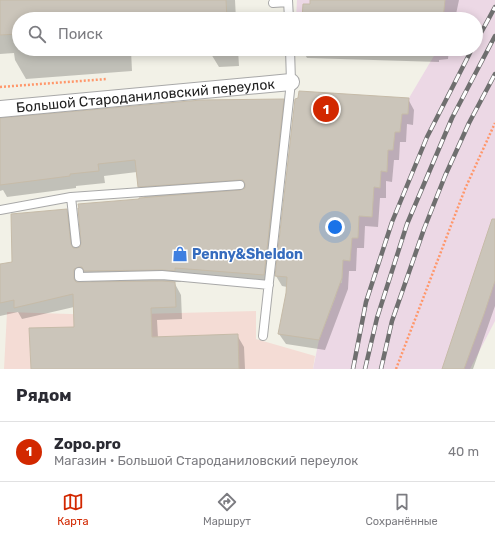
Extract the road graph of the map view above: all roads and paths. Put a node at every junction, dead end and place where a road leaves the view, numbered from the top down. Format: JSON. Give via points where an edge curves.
{"nodes":[{"id":1,"x":288,"y":1,"type":"edge"},
{"id":2,"x":273,"y":3,"type":"dead end"},
{"id":3,"x":289,"y":12,"type":"edge"},
{"id":4,"x":291,"y":56,"type":"edge"},
{"id":5,"x":295,"y":82,"type":"junction"},
{"id":6,"x":0,"y":109,"type":"edge"},
{"id":7,"x":495,"y":123,"type":"edge"},
{"id":8,"x":240,"y":185,"type":"dead end"},
{"id":9,"x":71,"y":197,"type":"junction"},
{"id":10,"x":0,"y":210,"type":"edge"},
{"id":11,"x":76,"y":243,"type":"dead end"},
{"id":12,"x":79,"y":272,"type":"dead end"},
{"id":13,"x":269,"y":285,"type":"junction"},
{"id":14,"x":263,"y":336,"type":"dead end"},
{"id":15,"x":396,"y":369,"type":"edge"}],
"edges":[{"from":1,"to":2,"type":"lane"},
{"from":1,"to":3,"type":"lane"},
{"from":4,"to":5,"type":"lane"},
{"from":5,"to":6,"type":"street","name":"Большой Староданиловский переулок"},
{"from":5,"to":13,"type":"lane"},
{"from":7,"to":15,"type":"path","via":[[465,189]]},
{"from":8,"to":9,"type":"lane"},
{"from":9,"to":10,"type":"lane"},
{"from":9,"to":11,"type":"lane"},
{"from":12,"to":13,"type":"lane","via":[[79,278],[162,275]]},
{"from":13,"to":14,"type":"lane"}]}
